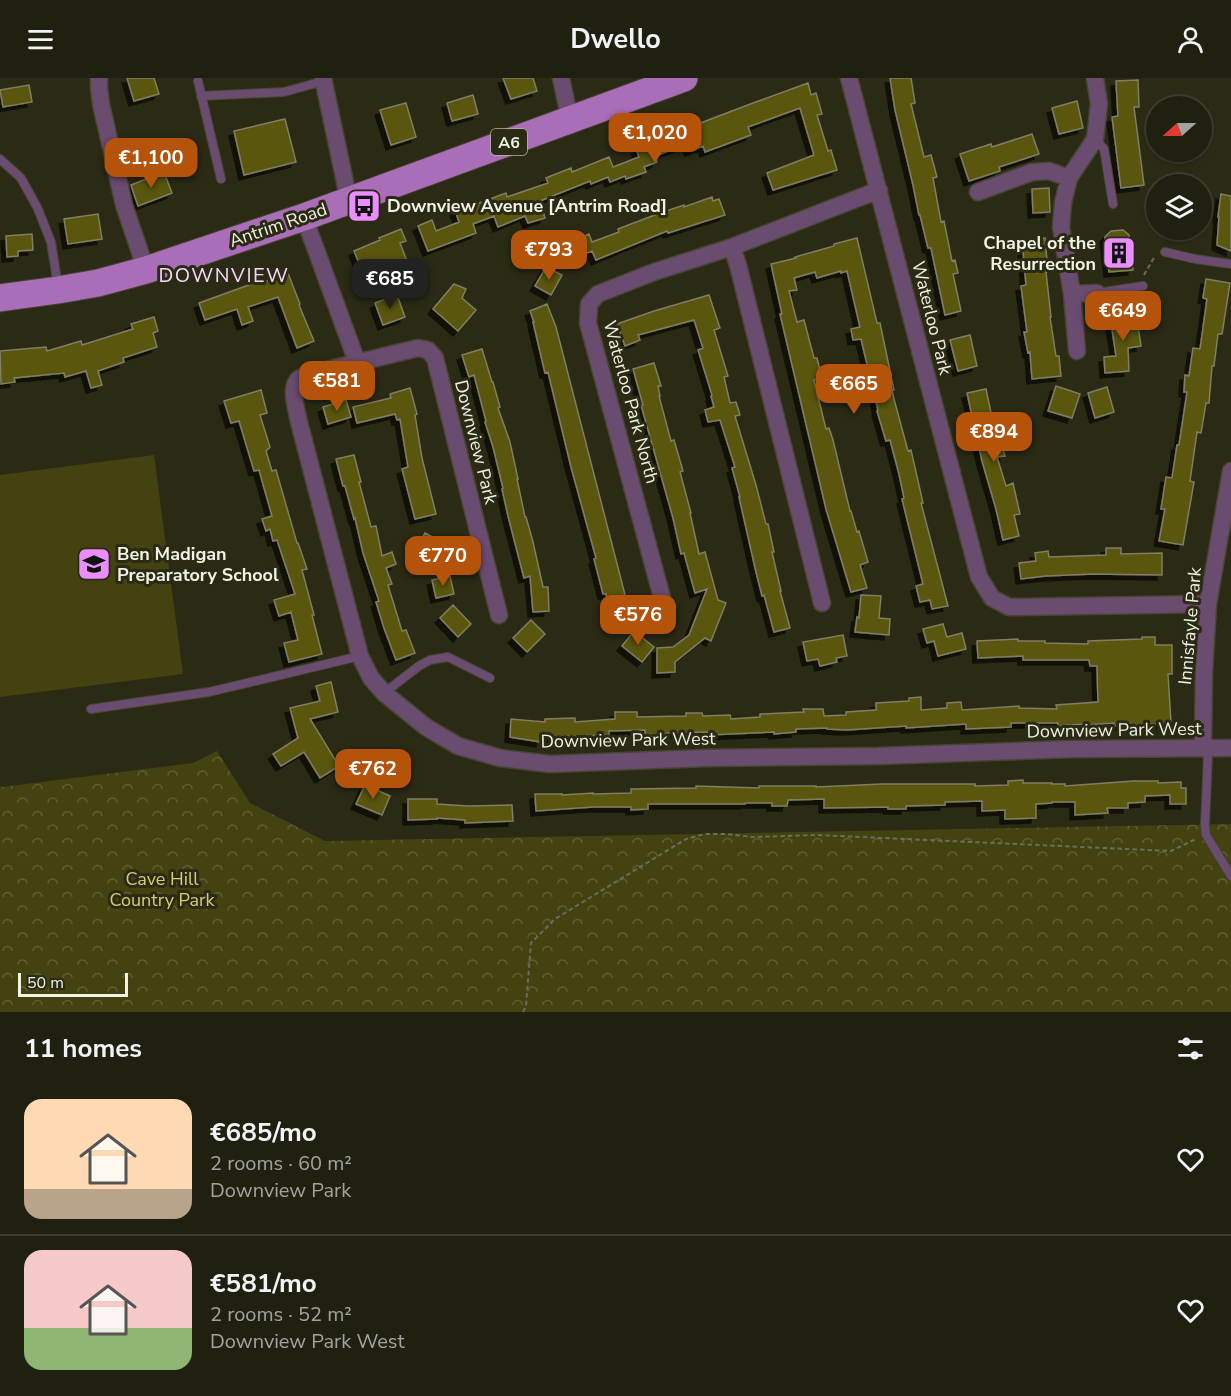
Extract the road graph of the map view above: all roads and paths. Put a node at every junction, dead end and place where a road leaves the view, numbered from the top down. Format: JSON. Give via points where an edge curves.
{"nodes":[{"id":1,"x":99,"y":78,"type":"edge"},
{"id":2,"x":561,"y":78,"type":"edge"},
{"id":3,"x":684,"y":78,"type":"edge"},
{"id":4,"x":849,"y":78,"type":"edge"},
{"id":5,"x":1095,"y":78,"type":"edge"},
{"id":6,"x":323,"y":80,"type":"edge"},
{"id":7,"x":198,"y":81,"type":"dead end"},
{"id":8,"x":201,"y":96,"type":"junction"},
{"id":9,"x":573,"y":119,"type":"junction"},
{"id":10,"x":1095,"y":139,"type":"junction"},
{"id":11,"x":0,"y":159,"type":"edge"},
{"id":12,"x":1069,"y":178,"type":"junction"},
{"id":13,"x":221,"y":179,"type":"dead end"},
{"id":14,"x":879,"y":190,"type":"junction"},
{"id":15,"x":978,"y":192,"type":"dead end"},
{"id":16,"x":351,"y":199,"type":"junction"},
{"id":17,"x":1113,"y":204,"type":"dead end"},
{"id":18,"x":304,"y":217,"type":"junction"},
{"id":19,"x":732,"y":247,"type":"junction"},
{"id":20,"x":1165,"y":252,"type":"joint"},
{"id":21,"x":1231,"y":264,"type":"edge"},
{"id":22,"x":146,"y":270,"type":"junction"},
{"id":23,"x":1143,"y":286,"type":"joint"},
{"id":24,"x":58,"y":290,"type":"junction"},
{"id":25,"x":1097,"y":293,"type":"joint"},
{"id":26,"x":1072,"y":294,"type":"junction"},
{"id":27,"x":0,"y":298,"type":"edge"},
{"id":28,"x":1077,"y":351,"type":"dead end"},
{"id":29,"x":357,"y":363,"type":"junction"},
{"id":30,"x":306,"y":375,"type":"joint"},
{"id":31,"x":1231,"y":471,"type":"edge"},
{"id":32,"x":822,"y":603,"type":"dead end"},
{"id":33,"x":1208,"y":604,"type":"junction"},
{"id":34,"x":664,"y":605,"type":"dead end"},
{"id":35,"x":500,"y":615,"type":"dead end"},
{"id":36,"x":360,"y":656,"type":"junction"},
{"id":37,"x":490,"y":678,"type":"dead end"},
{"id":38,"x":384,"y":693,"type":"junction"},
{"id":39,"x":91,"y":709,"type":"dead end"},
{"id":40,"x":1231,"y":748,"type":"edge"},
{"id":41,"x":1205,"y":749,"type":"junction"},
{"id":42,"x":1206,"y":835,"type":"junction"},
{"id":43,"x":1231,"y":876,"type":"edge"},
{"id":44,"x":523,"y":1012,"type":"edge"}],
"edges":[{"from":1,"to":22,"type":"street","via":[[100,104],[124,205]]},
{"from":2,"to":9,"type":"street"},
{"from":3,"to":9,"type":"main road","name":"Antrim Road","number":"A6"},
{"from":4,"to":14,"type":"street","name":"Waterloo Park"},
{"from":5,"to":10,"type":"street","via":[[1099,104]]},
{"from":6,"to":8,"type":"lane","via":[[284,92]]},
{"from":6,"to":16,"type":"street"},
{"from":7,"to":8,"type":"lane"},
{"from":8,"to":13,"type":"lane"},
{"from":9,"to":16,"type":"main road","name":"Antrim Road","number":"A6"},
{"from":10,"to":12,"type":"street"},
{"from":10,"to":17,"type":"lane","via":[[1104,149]]},
{"from":11,"to":24,"type":"lane","via":[[21,178],[38,209],[51,242]]},
{"from":12,"to":15,"type":"street","via":[[1049,171],[1032,172],[1002,192]]},
{"from":12,"to":26,"type":"street","via":[[1061,227]]},
{"from":14,"to":19,"type":"street","name":"Waterloo Park North"},
{"from":14,"to":33,"type":"street","name":"Waterloo Park","via":[[979,577],[992,598],[1009,607]]},
{"from":16,"to":18,"type":"main road","name":"Antrim Road","number":"A6"},
{"from":18,"to":22,"type":"main road","name":"Antrim Road","number":"A6"},
{"from":18,"to":29,"type":"street"},
{"from":19,"to":32,"type":"street"},
{"from":19,"to":34,"type":"street","name":"Waterloo Park North","via":[[598,294],[589,304],[588,324]]},
{"from":20,"to":21,"type":"lane"},
{"from":20,"to":23,"type":"path","via":[[1156,254],[1144,274]]},
{"from":22,"to":24,"type":"main road","name":"Antrim Road","number":"A6"},
{"from":23,"to":25,"type":"lane"},
{"from":24,"to":27,"type":"main road","name":"Antrim Road","number":"A6"},
{"from":25,"to":26,"type":"street"},
{"from":26,"to":28,"type":"street"},
{"from":29,"to":30,"type":"street","name":"Downview Park"},
{"from":29,"to":35,"type":"street","name":"Downview Park","via":[[418,348],[428,350],[435,358]]},
{"from":30,"to":36,"type":"street","name":"Downview Park West","via":[[297,380],[294,401]]},
{"from":31,"to":33,"type":"street","name":"Innisfayle Park"},
{"from":33,"to":41,"type":"street","name":"Innisfayle Park"},
{"from":36,"to":38,"type":"street","name":"Downview Park West"},
{"from":36,"to":39,"type":"lane","via":[[209,692]]},
{"from":37,"to":38,"type":"lane","via":[[448,657],[419,666]]},
{"from":38,"to":41,"type":"street","name":"Downview Park West","via":[[426,727],[458,746],[500,758],[550,764]]},
{"from":40,"to":41,"type":"street","name":"Downview Park West"},
{"from":41,"to":42,"type":"lane"},
{"from":42,"to":43,"type":"lane"},
{"from":42,"to":44,"type":"path","via":[[1171,851],[818,835],[705,834],[686,839],[555,919],[531,944]]}]}
